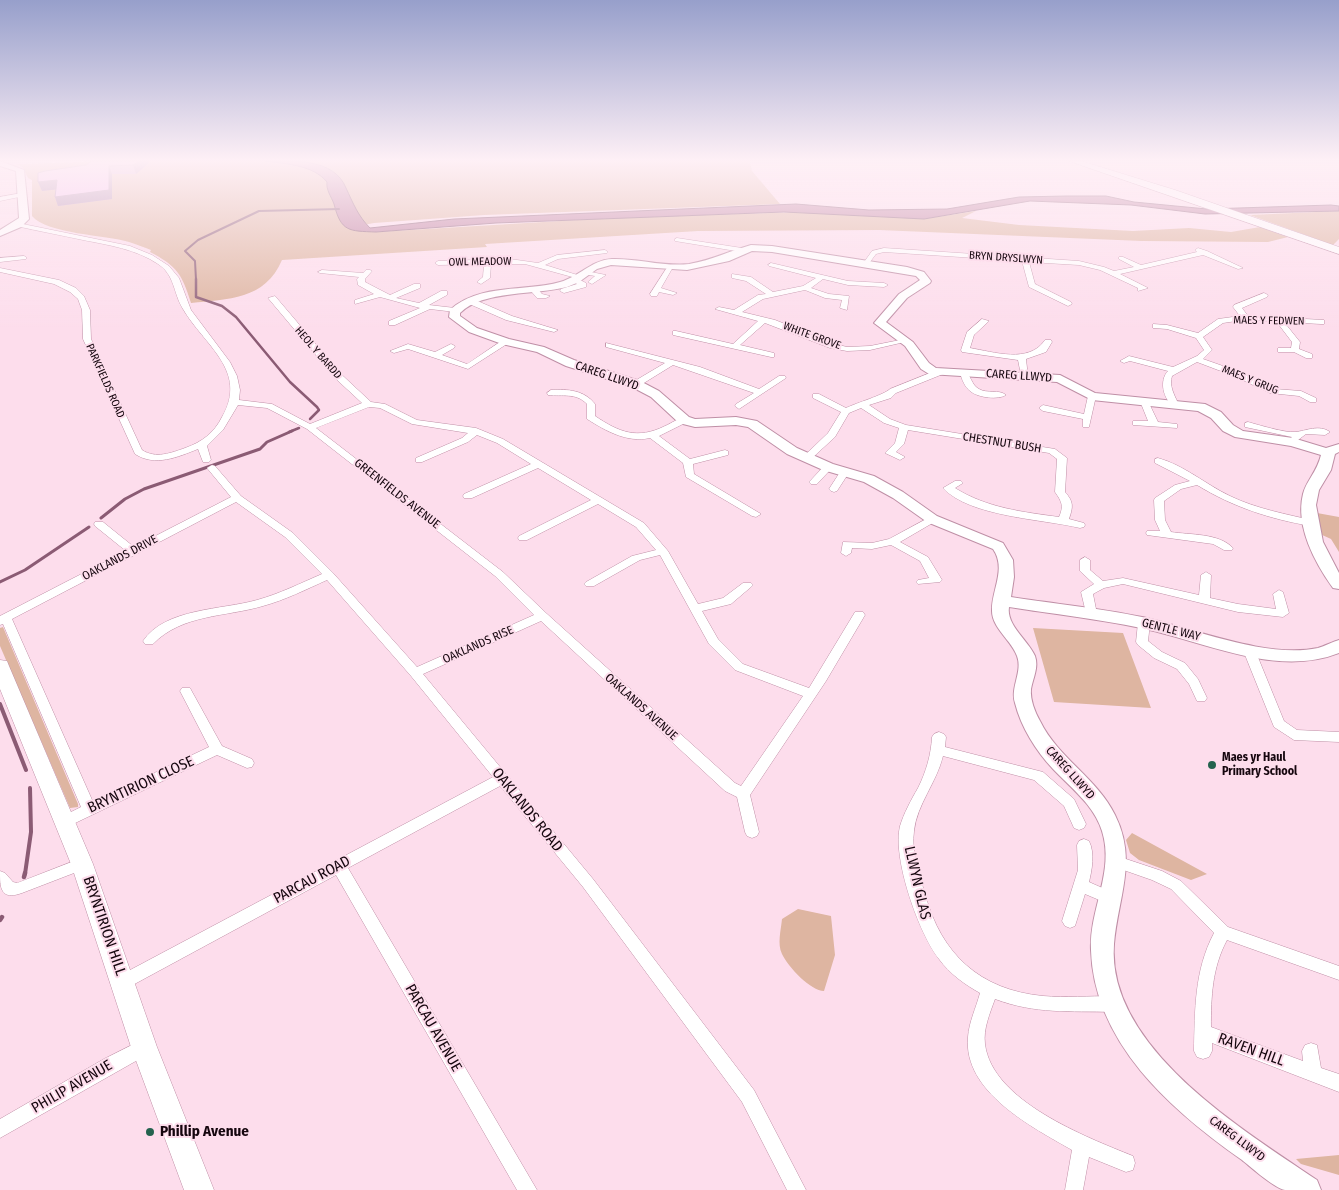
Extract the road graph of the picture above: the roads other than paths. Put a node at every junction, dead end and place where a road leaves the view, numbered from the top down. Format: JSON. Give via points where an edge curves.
{"nodes":[{"id":1,"x":24,"y":217,"type":"edge"},
{"id":2,"x":1243,"y":217,"type":"edge"},
{"id":3,"x":18,"y":225,"type":"junction"},
{"id":4,"x":0,"y":233,"type":"edge"},
{"id":5,"x":677,"y":240,"type":"dead end"},
{"id":6,"x":742,"y":250,"type":"junction"},
{"id":7,"x":1339,"y":251,"type":"edge"},
{"id":8,"x":605,"y":252,"type":"dead end"},
{"id":9,"x":1129,"y":256,"type":"dead end"},
{"id":10,"x":24,"y":258,"type":"dead end"},
{"id":11,"x":1121,"y":258,"type":"junction"},
{"id":12,"x":1026,"y":259,"type":"junction"},
{"id":13,"x":0,"y":260,"type":"edge"},
{"id":14,"x":1112,"y":260,"type":"dead end"},
{"id":15,"x":488,"y":262,"type":"junction"},
{"id":16,"x":438,"y":263,"type":"dead end"},
{"id":17,"x":771,"y":265,"type":"dead end"},
{"id":18,"x":866,"y":265,"type":"junction"},
{"id":19,"x":538,"y":266,"type":"junction"},
{"id":20,"x":670,"y":267,"type":"junction"},
{"id":21,"x":1140,"y":267,"type":"junction"},
{"id":22,"x":1240,"y":268,"type":"dead end"},
{"id":23,"x":0,"y":270,"type":"edge"},
{"id":24,"x":322,"y":272,"type":"dead end"},
{"id":25,"x":1115,"y":273,"type":"junction"},
{"id":26,"x":742,"y":276,"type":"dead end"},
{"id":27,"x":822,"y":277,"type":"junction"},
{"id":28,"x":583,"y":278,"type":"junction"},
{"id":29,"x":487,"y":279,"type":"dead end"},
{"id":30,"x":884,"y":285,"type":"dead end"},
{"id":31,"x":418,"y":286,"type":"dead end"},
{"id":32,"x":805,"y":288,"type":"junction"},
{"id":33,"x":1145,"y":288,"type":"dead end"},
{"id":34,"x":535,"y":290,"type":"junction"},
{"id":35,"x":564,"y":291,"type":"dead end"},
{"id":36,"x":673,"y":292,"type":"dead end"},
{"id":37,"x":444,"y":293,"type":"dead end"},
{"id":38,"x":1248,"y":293,"type":"dead end"},
{"id":39,"x":382,"y":294,"type":"junction"},
{"id":40,"x":771,"y":294,"type":"junction"},
{"id":41,"x":546,"y":296,"type":"dead end"},
{"id":42,"x":392,"y":297,"type":"junction"},
{"id":43,"x":272,"y":298,"type":"dead end"},
{"id":44,"x":846,"y":298,"type":"junction"},
{"id":45,"x":857,"y":300,"type":"dead end"},
{"id":46,"x":470,"y":301,"type":"junction"},
{"id":47,"x":358,"y":302,"type":"dead end"},
{"id":48,"x":1059,"y":306,"type":"dead end"},
{"id":49,"x":425,"y":307,"type":"junction"},
{"id":50,"x":844,"y":308,"type":"dead end"},
{"id":51,"x":719,"y":309,"type":"dead end"},
{"id":52,"x":455,"y":310,"type":"junction"},
{"id":53,"x":735,"y":313,"type":"junction"},
{"id":54,"x":1247,"y":319,"type":"junction"},
{"id":55,"x":763,"y":320,"type":"junction"},
{"id":56,"x":1279,"y":320,"type":"junction"},
{"id":57,"x":985,"y":321,"type":"dead end"},
{"id":58,"x":1321,"y":322,"type":"dead end"},
{"id":59,"x":399,"y":323,"type":"dead end"},
{"id":60,"x":1156,"y":326,"type":"dead end"},
{"id":61,"x":554,"y":330,"type":"dead end"},
{"id":62,"x":676,"y":333,"type":"dead end"},
{"id":63,"x":1199,"y":336,"type":"junction"},
{"id":64,"x":905,"y":341,"type":"junction"},
{"id":65,"x":506,"y":342,"type":"junction"},
{"id":66,"x":1048,"y":342,"type":"dead end"},
{"id":67,"x":451,"y":346,"type":"dead end"},
{"id":68,"x":608,"y":346,"type":"dead end"},
{"id":69,"x":734,"y":347,"type":"junction"},
{"id":70,"x":1281,"y":350,"type":"dead end"},
{"id":71,"x":1295,"y":350,"type":"junction"},
{"id":72,"x":394,"y":351,"type":"dead end"},
{"id":73,"x":436,"y":355,"type":"junction"},
{"id":74,"x":771,"y":355,"type":"dead end"},
{"id":75,"x":1309,"y":356,"type":"dead end"},
{"id":76,"x":1022,"y":358,"type":"junction"},
{"id":77,"x":1199,"y":360,"type":"junction"},
{"id":78,"x":1124,"y":361,"type":"dead end"},
{"id":79,"x":671,"y":363,"type":"junction"},
{"id":80,"x":468,"y":367,"type":"junction"},
{"id":81,"x":477,"y":370,"type":"dead end"},
{"id":82,"x":1173,"y":370,"type":"junction"},
{"id":83,"x":940,"y":372,"type":"junction"},
{"id":84,"x":964,"y":373,"type":"junction"},
{"id":85,"x":1025,"y":375,"type":"junction"},
{"id":86,"x":782,"y":378,"type":"dead end"},
{"id":87,"x":636,"y":384,"type":"junction"},
{"id":88,"x":760,"y":392,"type":"junction"},
{"id":89,"x":551,"y":393,"type":"dead end"},
{"id":90,"x":816,"y":396,"type":"dead end"},
{"id":91,"x":1002,"y":396,"type":"dead end"},
{"id":92,"x":1092,"y":396,"type":"junction"},
{"id":93,"x":1314,"y":400,"type":"dead end"},
{"id":94,"x":234,"y":402,"type":"junction"},
{"id":95,"x":1144,"y":402,"type":"junction"},
{"id":96,"x":1174,"y":403,"type":"junction"},
{"id":97,"x":368,"y":404,"type":"junction"},
{"id":98,"x":862,"y":404,"type":"junction"},
{"id":99,"x":739,"y":406,"type":"dead end"},
{"id":100,"x":835,"y":406,"type":"junction"},
{"id":101,"x":1043,"y":408,"type":"dead end"},
{"id":102,"x":846,"y":411,"type":"junction"},
{"id":103,"x":826,"y":414,"type":"dead end"},
{"id":104,"x":684,"y":420,"type":"junction"},
{"id":105,"x":1136,"y":423,"type":"dead end"},
{"id":106,"x":1154,"y":424,"type":"junction"},
{"id":107,"x":1174,"y":426,"type":"dead end"},
{"id":108,"x":1248,"y":426,"type":"dead end"},
{"id":109,"x":310,"y":427,"type":"junction"},
{"id":110,"x":904,"y":427,"type":"junction"},
{"id":111,"x":476,"y":432,"type":"junction"},
{"id":112,"x":652,"y":436,"type":"junction"},
{"id":113,"x":1295,"y":438,"type":"junction"},
{"id":114,"x":1331,"y":440,"type":"edge"},
{"id":115,"x":202,"y":445,"type":"junction"},
{"id":116,"x":880,"y":448,"type":"dead end"},
{"id":117,"x":890,"y":452,"type":"junction"},
{"id":118,"x":725,"y":453,"type":"dead end"},
{"id":119,"x":900,"y":457,"type":"dead end"},
{"id":120,"x":807,"y":458,"type":"junction"},
{"id":121,"x":419,"y":460,"type":"dead end"},
{"id":122,"x":1158,"y":460,"type":"dead end"},
{"id":123,"x":688,"y":462,"type":"junction"},
{"id":124,"x":538,"y":464,"type":"junction"},
{"id":125,"x":828,"y":467,"type":"junction"},
{"id":126,"x":844,"y":471,"type":"junction"},
{"id":127,"x":814,"y":482,"type":"dead end"},
{"id":128,"x":1199,"y":482,"type":"junction"},
{"id":129,"x":958,"y":484,"type":"dead end"},
{"id":130,"x":948,"y":488,"type":"junction"},
{"id":131,"x":834,"y":489,"type":"dead end"},
{"id":132,"x":938,"y":493,"type":"dead end"},
{"id":133,"x":468,"y":496,"type":"dead end"},
{"id":134,"x":237,"y":498,"type":"junction"},
{"id":135,"x":599,"y":500,"type":"junction"},
{"id":136,"x":756,"y":514,"type":"dead end"},
{"id":137,"x":932,"y":519,"type":"junction"},
{"id":138,"x":1063,"y":521,"type":"junction"},
{"id":139,"x":1312,"y":523,"type":"junction"},
{"id":140,"x":99,"y":524,"type":"dead end"},
{"id":141,"x":1080,"y":525,"type":"dead end"},
{"id":142,"x":1150,"y":534,"type":"dead end"},
{"id":143,"x":1167,"y":535,"type":"junction"},
{"id":144,"x":523,"y":538,"type":"dead end"},
{"id":145,"x":892,"y":542,"type":"junction"},
{"id":146,"x":1228,"y":548,"type":"dead end"},
{"id":147,"x":664,"y":551,"type":"junction"},
{"id":148,"x":133,"y":552,"type":"junction"},
{"id":149,"x":846,"y":553,"type":"dead end"},
{"id":150,"x":1085,"y":560,"type":"dead end"},
{"id":151,"x":329,"y":575,"type":"junction"},
{"id":152,"x":1206,"y":575,"type":"dead end"},
{"id":153,"x":922,"y":582,"type":"dead end"},
{"id":154,"x":590,"y":584,"type":"dead end"},
{"id":155,"x":1101,"y":584,"type":"junction"},
{"id":156,"x":1339,"y":584,"type":"edge"},
{"id":157,"x":747,"y":585,"type":"dead end"},
{"id":158,"x":1279,"y":594,"type":"dead end"},
{"id":159,"x":1204,"y":599,"type":"junction"},
{"id":160,"x":1001,"y":600,"type":"junction"},
{"id":161,"x":694,"y":609,"type":"junction"},
{"id":162,"x":1091,"y":614,"type":"junction"},
{"id":163,"x":859,"y":615,"type":"dead end"},
{"id":164,"x":542,"y":616,"type":"junction"},
{"id":165,"x":2,"y":620,"type":"edge"},
{"id":166,"x":1144,"y":623,"type":"junction"},
{"id":167,"x":149,"y":635,"type":"dead end"},
{"id":168,"x":1339,"y":646,"type":"edge"},
{"id":169,"x":1249,"y":650,"type":"junction"},
{"id":170,"x":0,"y":666,"type":"edge"},
{"id":171,"x":415,"y":674,"type":"junction"},
{"id":172,"x":186,"y":691,"type":"dead end"},
{"id":173,"x":809,"y":693,"type":"junction"},
{"id":174,"x":1201,"y":698,"type":"dead end"},
{"id":175,"x":1339,"y":737,"type":"edge"},
{"id":176,"x":217,"y":749,"type":"junction"},
{"id":177,"x":247,"y":763,"type":"dead end"},
{"id":178,"x":502,"y":779,"type":"junction"},
{"id":179,"x":743,"y":794,"type":"junction"},
{"id":180,"x":91,"y":809,"type":"junction"},
{"id":181,"x":66,"y":821,"type":"junction"},
{"id":182,"x":1079,"y":824,"type":"dead end"},
{"id":183,"x":752,"y":832,"type":"dead end"},
{"id":184,"x":1084,"y":845,"type":"dead end"},
{"id":185,"x":1117,"y":862,"type":"junction"},
{"id":186,"x":82,"y":864,"type":"junction"},
{"id":187,"x":339,"y":866,"type":"junction"},
{"id":188,"x":0,"y":877,"type":"edge"},
{"id":189,"x":1082,"y":886,"type":"junction"},
{"id":190,"x":1111,"y":899,"type":"junction"},
{"id":191,"x":1070,"y":921,"type":"dead end"},
{"id":192,"x":1223,"y":932,"type":"junction"},
{"id":193,"x":1339,"y":972,"type":"edge"},
{"id":194,"x":123,"y":982,"type":"junction"},
{"id":195,"x":989,"y":991,"type":"junction"},
{"id":196,"x":1112,"y":1004,"type":"junction"},
{"id":197,"x":1203,"y":1032,"type":"junction"},
{"id":198,"x":144,"y":1047,"type":"junction"},
{"id":199,"x":1203,"y":1051,"type":"dead end"},
{"id":200,"x":1312,"y":1051,"type":"dead end"},
{"id":201,"x":1312,"y":1072,"type":"junction"},
{"id":202,"x":1339,"y":1083,"type":"edge"},
{"id":203,"x":0,"y":1129,"type":"edge"},
{"id":204,"x":1082,"y":1145,"type":"junction"},
{"id":205,"x":1126,"y":1163,"type":"dead end"},
{"id":206,"x":199,"y":1190,"type":"edge"},
{"id":207,"x":528,"y":1190,"type":"edge"},
{"id":208,"x":797,"y":1190,"type":"edge"},
{"id":209,"x":1074,"y":1190,"type":"edge"},
{"id":210,"x":1307,"y":1190,"type":"edge"}],
"edges":[{"from":1,"to":3,"type":"street"},
{"from":2,"to":7,"type":"main road"},
{"from":3,"to":4,"type":"street"},
{"from":3,"to":94,"type":"street","via":[[122,244],[168,268],[175,276],[185,308],[230,366],[236,388]]},
{"from":5,"to":6,"type":"street"},
{"from":6,"to":18,"type":"street","via":[[772,248]]},
{"from":6,"to":20,"type":"street","via":[[708,264]]},
{"from":8,"to":19,"type":"street","via":[[557,257]]},
{"from":9,"to":11,"type":"street"},
{"from":10,"to":13,"type":"street"},
{"from":11,"to":14,"type":"street"},
{"from":11,"to":21,"type":"street"},
{"from":12,"to":18,"type":"street","name":"BRYN DRYSLWYN","via":[[884,250],[874,252]]},
{"from":12,"to":25,"type":"street","name":"BRYN DRYSLWYN","via":[[1087,264]]},
{"from":12,"to":48,"type":"street","via":[[1032,285],[1072,303]]},
{"from":15,"to":16,"type":"street","name":"OWL MEADOW"},
{"from":15,"to":19,"type":"street","name":"OWL MEADOW","via":[[510,261]]},
{"from":15,"to":29,"type":"street"},
{"from":17,"to":27,"type":"street"},
{"from":18,"to":64,"type":"street","via":[[913,271],[926,279],[904,296],[880,323]]},
{"from":19,"to":28,"type":"street","name":"OWL MEADOW"},
{"from":20,"to":28,"type":"street","via":[[611,262],[593,267]]},
{"from":20,"to":36,"type":"street","via":[[656,292]]},
{"from":21,"to":22,"type":"street","via":[[1201,251]]},
{"from":21,"to":25,"type":"street"},
{"from":23,"to":115,"type":"street","name":"PARKFIELDS ROAD","via":[[56,282],[81,298],[86,310],[87,339],[143,457],[156,458]]},
{"from":24,"to":39,"type":"street","via":[[366,273],[361,282]]},
{"from":25,"to":33,"type":"street","name":"BRYN DRYSLWYN"},
{"from":26,"to":40,"type":"street"},
{"from":27,"to":30,"type":"street","via":[[848,283]]},
{"from":27,"to":32,"type":"street"},
{"from":28,"to":34,"type":"street"},
{"from":28,"to":35,"type":"street","via":[[583,285]]},
{"from":31,"to":42,"type":"street"},
{"from":32,"to":40,"type":"street"},
{"from":32,"to":44,"type":"street"},
{"from":34,"to":41,"type":"street","via":[[540,296]]},
{"from":34,"to":46,"type":"street"},
{"from":37,"to":49,"type":"street"},
{"from":38,"to":54,"type":"street","via":[[1260,296],[1237,307]]},
{"from":39,"to":42,"type":"street"},
{"from":39,"to":47,"type":"street"},
{"from":40,"to":53,"type":"street","via":[[752,301]]},
{"from":42,"to":49,"type":"street"},
{"from":43,"to":97,"type":"street","name":"HEOL Y BARDD","via":[[338,377]]},
{"from":44,"to":45,"type":"street"},
{"from":44,"to":50,"type":"street"},
{"from":46,"to":52,"type":"street"},
{"from":46,"to":61,"type":"street","via":[[499,314]]},
{"from":49,"to":52,"type":"street"},
{"from":49,"to":59,"type":"street"},
{"from":51,"to":53,"type":"street","name":"WHITE GROVE"},
{"from":52,"to":65,"type":"street","name":"CAREG LLWYD","via":[[456,317],[473,330]]},
{"from":53,"to":55,"type":"street","name":"WHITE GROVE"},
{"from":54,"to":56,"type":"street","name":"MAES Y FEDWEN"},
{"from":54,"to":63,"type":"street","name":"MAES Y FEDWEN","via":[[1218,322]]},
{"from":55,"to":64,"type":"street","name":"WHITE GROVE","via":[[847,349]]},
{"from":55,"to":69,"type":"street"},
{"from":56,"to":58,"type":"street","name":"MAES Y FEDWEN"},
{"from":56,"to":71,"type":"street","via":[[1296,342]]},
{"from":57,"to":76,"type":"street","via":[[970,334],[965,350]]},
{"from":60,"to":63,"type":"street"},
{"from":62,"to":69,"type":"street"},
{"from":63,"to":77,"type":"street","via":[[1208,350]]},
{"from":64,"to":83,"type":"street","via":[[925,366]]},
{"from":65,"to":80,"type":"street"},
{"from":65,"to":87,"type":"street","name":"CAREG LLWYD","via":[[540,350]]},
{"from":66,"to":76,"type":"street","via":[[1043,350]]},
{"from":67,"to":73,"type":"street"},
{"from":68,"to":79,"type":"street","via":[[627,348]]},
{"from":69,"to":74,"type":"street"},
{"from":70,"to":71,"type":"street"},
{"from":71,"to":75,"type":"street"},
{"from":72,"to":73,"type":"street","via":[[408,346]]},
{"from":73,"to":80,"type":"street"},
{"from":76,"to":85,"type":"street"},
{"from":77,"to":82,"type":"street"},
{"from":77,"to":93,"type":"street","name":"MAES Y GRUG","via":[[1273,391],[1303,392]]},
{"from":78,"to":82,"type":"street","via":[[1129,358]]},
{"from":79,"to":87,"type":"street"},
{"from":79,"to":88,"type":"street"},
{"from":80,"to":81,"type":"street"},
{"from":82,"to":96,"type":"street","via":[[1164,382]]},
{"from":83,"to":84,"type":"street","name":"CAREG LLWYD"},
{"from":83,"to":98,"type":"street"},
{"from":84,"to":85,"type":"street","name":"CAREG LLWYD"},
{"from":84,"to":91,"type":"street","via":[[968,386],[975,392]]},
{"from":85,"to":92,"type":"street","name":"CAREG LLWYD","via":[[1060,379]]},
{"from":86,"to":88,"type":"street"},
{"from":87,"to":104,"type":"street","name":"CAREG LLWYD","via":[[655,394]]},
{"from":88,"to":99,"type":"street"},
{"from":89,"to":112,"type":"street","via":[[560,389],[586,398],[591,404],[590,417],[606,428],[631,437]]},
{"from":90,"to":100,"type":"street"},
{"from":92,"to":95,"type":"street","name":"CAREG LLWYD"},
{"from":92,"to":101,"type":"street","via":[[1087,421]]},
{"from":94,"to":109,"type":"street","name":"GREENFIELDS AVENUE","via":[[269,406]]},
{"from":94,"to":115,"type":"street","via":[[232,412]]},
{"from":95,"to":96,"type":"street","name":"CAREG LLWYD"},
{"from":95,"to":106,"type":"street"},
{"from":96,"to":113,"type":"street","name":"CAREG LLWYD","via":[[1208,409],[1228,428],[1240,434]]},
{"from":97,"to":109,"type":"street"},
{"from":97,"to":111,"type":"street","name":"HEOL Y BARDD","via":[[382,406],[415,422]]},
{"from":98,"to":102,"type":"street"},
{"from":98,"to":110,"type":"street","name":"CHESTNUT BUSH","via":[[887,421]]},
{"from":100,"to":102,"type":"street"},
{"from":100,"to":103,"type":"street"},
{"from":102,"to":120,"type":"street","via":[[832,435]]},
{"from":104,"to":112,"type":"street"},
{"from":104,"to":120,"type":"street","name":"CAREG LLWYD","via":[[752,424]]},
{"from":105,"to":106,"type":"street"},
{"from":106,"to":107,"type":"street"},
{"from":108,"to":113,"type":"street"},
{"from":109,"to":164,"type":"street","name":"GREENFIELDS AVENUE","via":[[499,574]]},
{"from":110,"to":117,"type":"street","via":[[899,444]]},
{"from":110,"to":138,"type":"street","name":"CHESTNUT BUSH","via":[[1059,454],[1062,458],[1060,492],[1067,500],[1068,508]]},
{"from":111,"to":121,"type":"street"},
{"from":111,"to":124,"type":"street","name":"HEOL Y BARDD","via":[[500,441]]},
{"from":112,"to":123,"type":"street"},
{"from":113,"to":114,"type":"street","name":"CAREG LLWYD"},
{"from":113,"to":114,"type":"street","via":[[1305,431]]},
{"from":114,"to":139,"type":"street","via":[[1323,470],[1310,493]]},
{"from":115,"to":134,"type":"street","name":"OAKLANDS ROAD","via":[[209,464]]},
{"from":116,"to":117,"type":"street"},
{"from":117,"to":119,"type":"street"},
{"from":118,"to":123,"type":"street"},
{"from":120,"to":125,"type":"street","name":"CAREG LLWYD"},
{"from":122,"to":128,"type":"street"},
{"from":123,"to":136,"type":"street","via":[[689,475]]},
{"from":124,"to":133,"type":"street"},
{"from":124,"to":135,"type":"street","name":"HEOL Y BARDD"},
{"from":125,"to":126,"type":"street","name":"CAREG LLWYD"},
{"from":125,"to":127,"type":"street"},
{"from":126,"to":131,"type":"street"},
{"from":126,"to":137,"type":"street","name":"CAREG LLWYD","via":[[869,478]]},
{"from":128,"to":139,"type":"street","via":[[1250,509]]},
{"from":128,"to":143,"type":"street","via":[[1178,487],[1159,500],[1160,520]]},
{"from":129,"to":130,"type":"street"},
{"from":130,"to":132,"type":"street"},
{"from":130,"to":138,"type":"street","via":[[983,507]]},
{"from":134,"to":148,"type":"street","name":"OAKLANDS DRIVE"},
{"from":134,"to":151,"type":"street","name":"OAKLANDS ROAD","via":[[289,535]]},
{"from":135,"to":144,"type":"street"},
{"from":135,"to":147,"type":"street","name":"HEOL Y BARDD","via":[[640,526]]},
{"from":137,"to":145,"type":"street"},
{"from":137,"to":160,"type":"street","name":"CAREG LLWYD","via":[[991,542],[1003,552],[1007,564]]},
{"from":138,"to":141,"type":"street"},
{"from":139,"to":156,"type":"street","via":[[1318,550]]},
{"from":140,"to":148,"type":"street"},
{"from":142,"to":143,"type":"street"},
{"from":143,"to":146,"type":"street","via":[[1219,538]]},
{"from":145,"to":149,"type":"street","via":[[872,546],[847,544]]},
{"from":145,"to":153,"type":"street","via":[[924,559],[936,580]]},
{"from":147,"to":154,"type":"street","via":[[636,558]]},
{"from":147,"to":161,"type":"street","name":"HEOL Y BARDD"},
{"from":148,"to":165,"type":"street","name":"OAKLANDS DRIVE"},
{"from":150,"to":155,"type":"street","via":[[1085,571]]},
{"from":151,"to":167,"type":"street","via":[[261,602],[202,614]]},
{"from":151,"to":171,"type":"street","name":"OAKLANDS ROAD"},
{"from":152,"to":159,"type":"street"},
{"from":155,"to":159,"type":"street","via":[[1123,581]]},
{"from":155,"to":162,"type":"street","via":[[1088,592]]},
{"from":157,"to":161,"type":"street","via":[[727,601]]},
{"from":158,"to":159,"type":"street","via":[[1283,613],[1238,608]]},
{"from":160,"to":162,"type":"street","name":"GENTLE WAY"},
{"from":160,"to":185,"type":"street","name":"CAREG LLWYD","via":[[1001,619],[1023,650],[1027,662],[1022,691],[1030,719],[1048,749],[1095,798],[1111,829]]},
{"from":161,"to":173,"type":"street","name":"HEOL Y BARDD","via":[[713,641],[739,667]]},
{"from":162,"to":166,"type":"street","name":"GENTLE WAY"},
{"from":163,"to":173,"type":"street","via":[[822,678]]},
{"from":164,"to":171,"type":"street","name":"OAKLANDS RISE"},
{"from":164,"to":179,"type":"street","name":"OAKLANDS AVENUE","via":[[730,787]]},
{"from":165,"to":180,"type":"street","name":"OAKLANDS DRIVE","via":[[8,622],[86,804]]},
{"from":166,"to":169,"type":"street","name":"GENTLE WAY"},
{"from":166,"to":174,"type":"street","via":[[1142,642],[1158,655],[1181,666],[1194,682]]},
{"from":168,"to":169,"type":"street","name":"GENTLE WAY","via":[[1326,653],[1299,656]]},
{"from":169,"to":175,"type":"street","via":[[1279,724],[1294,735]]},
{"from":170,"to":181,"type":"main road","name":"BRYNTIRION HILL"},
{"from":171,"to":178,"type":"street","name":"OAKLANDS ROAD"},
{"from":172,"to":176,"type":"street"},
{"from":173,"to":179,"type":"street"},
{"from":176,"to":177,"type":"street"},
{"from":176,"to":180,"type":"street","name":"BRYNTIRION CLOSE"},
{"from":178,"to":187,"type":"street","name":"PARCAU ROAD"},
{"from":178,"to":208,"type":"street","name":"OAKLANDS ROAD","via":[[588,883],[748,1096]]},
{"from":179,"to":183,"type":"street"},
{"from":180,"to":181,"type":"street","name":"BRYNTIRION CLOSE"},
{"from":181,"to":186,"type":"main road","name":"BRYNTIRION HILL"},
{"from":182,"to":195,"type":"street","name":"LLWYN GLAS","via":[[1065,798],[1038,776],[939,744],[929,779],[906,833],[908,859],[924,921],[935,943],[959,970]]},
{"from":184,"to":189,"type":"street","via":[[1086,870]]},
{"from":185,"to":190,"type":"street","name":"CAREG LLWYD"},
{"from":185,"to":192,"type":"street","via":[[1176,885]]},
{"from":186,"to":188,"type":"street","via":[[17,889],[9,888]]},
{"from":186,"to":194,"type":"main road","name":"BRYNTIRION HILL"},
{"from":187,"to":194,"type":"street","name":"PARCAU ROAD"},
{"from":187,"to":207,"type":"street","name":"PARCAU AVENUE"},
{"from":189,"to":190,"type":"street"},
{"from":189,"to":191,"type":"street"},
{"from":190,"to":196,"type":"street","name":"CAREG LLWYD","via":[[1102,948]]},
{"from":192,"to":193,"type":"street"},
{"from":192,"to":197,"type":"street","name":"RAVEN HILL","via":[[1205,973]]},
{"from":194,"to":198,"type":"main road","name":"BRYNTIRION HILL"},
{"from":195,"to":196,"type":"street","name":"LLWYN GLAS","via":[[1034,1003]]},
{"from":195,"to":204,"type":"street","via":[[976,1042],[980,1065],[994,1084],[1016,1104]]},
{"from":196,"to":210,"type":"street","name":"CAREG LLWYD","via":[[1130,1039],[1177,1092]]},
{"from":197,"to":199,"type":"street"},
{"from":197,"to":201,"type":"street","name":"RAVEN HILL"},
{"from":198,"to":203,"type":"street","name":"PHILIP AVENUE"},
{"from":198,"to":206,"type":"main road","name":"BRYNTIRION HILL"},
{"from":200,"to":201,"type":"street"},
{"from":201,"to":202,"type":"street","name":"RAVEN HILL"},
{"from":204,"to":205,"type":"street"},
{"from":204,"to":209,"type":"street"}]}
